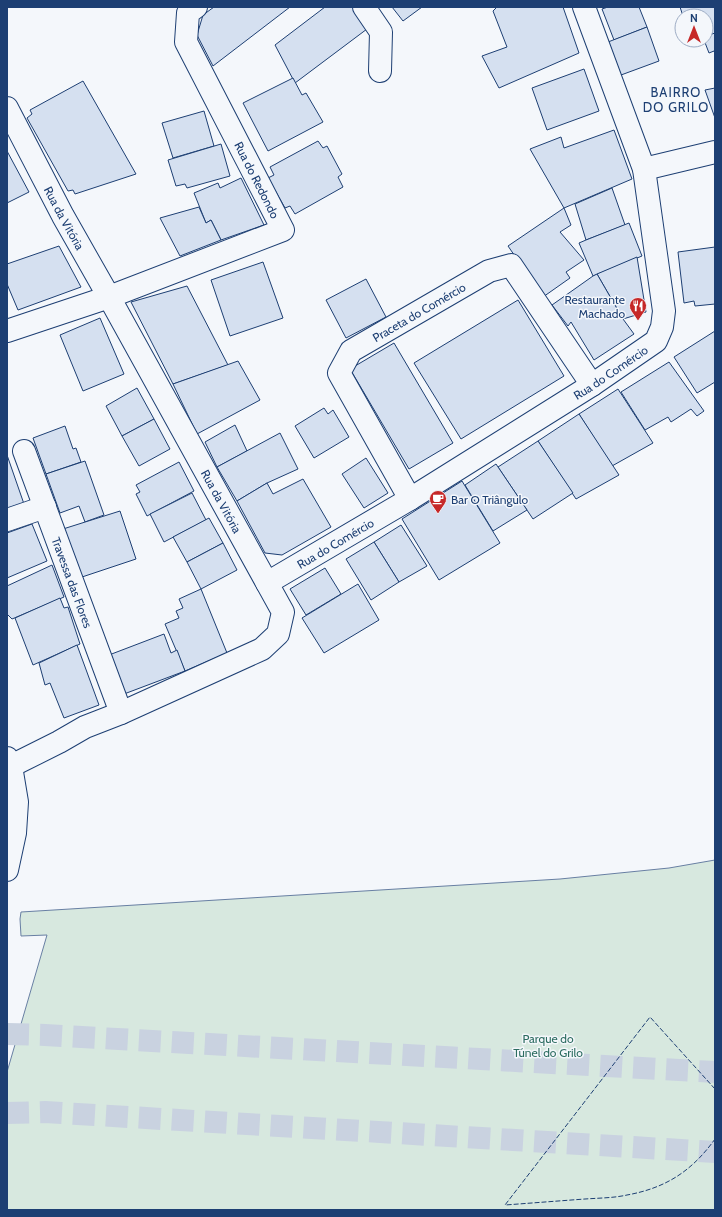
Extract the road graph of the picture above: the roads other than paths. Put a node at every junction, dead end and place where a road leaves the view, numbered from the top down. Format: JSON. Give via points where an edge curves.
{"nodes":[{"id":1,"x":196,"y":7,"type":"edge"},
{"id":2,"x":364,"y":7,"type":"edge"},
{"id":3,"x":584,"y":7,"type":"edge"},
{"id":4,"x":380,"y":71,"type":"dead end"},
{"id":5,"x":7,"y":108,"type":"edge"},
{"id":6,"x":715,"y":152,"type":"edge"},
{"id":7,"x":644,"y":169,"type":"junction"},
{"id":8,"x":109,"y":297,"type":"junction"},
{"id":9,"x":7,"y":331,"type":"edge"},
{"id":10,"x":592,"y":385,"type":"junction"},
{"id":11,"x":24,"y":451,"type":"dead end"},
{"id":12,"x":410,"y":500,"type":"junction"},
{"id":13,"x":45,"y":508,"type":"junction"},
{"id":14,"x":7,"y":520,"type":"edge"},
{"id":15,"x":267,"y":583,"type":"junction"},
{"id":16,"x":121,"y":713,"type":"junction"},
{"id":17,"x":9,"y":762,"type":"edge"},
{"id":18,"x":12,"y":803,"type":"edge"},
{"id":19,"x":7,"y":870,"type":"edge"}],
"edges":[{"from":1,"to":8,"type":"street","name":"Rua do Redondo","via":[[188,13],[186,42],[283,230]]},
{"from":2,"to":4,"type":"street","via":[[381,32]]},
{"from":3,"to":7,"type":"street","name":"Rua do Comércio"},
{"from":5,"to":8,"type":"street","name":"Rua da Vitória","via":[[63,216]]},
{"from":6,"to":7,"type":"street"},
{"from":7,"to":10,"type":"street","name":"Rua do Comércio","via":[[664,311],[662,327],[656,341]]},
{"from":8,"to":9,"type":"street"},
{"from":8,"to":15,"type":"street","name":"Rua da Vitória"},
{"from":10,"to":12,"type":"street","name":"Rua do Comércio"},
{"from":10,"to":12,"type":"street","name":"Praceta do Comércio","via":[[511,265],[489,271],[351,351],[339,373]]},
{"from":11,"to":13,"type":"street","name":"Travessa das Flores"},
{"from":12,"to":15,"type":"street","name":"Rua do Comércio"},
{"from":13,"to":14,"type":"street"},
{"from":13,"to":16,"type":"street","name":"Travessa das Flores"},
{"from":15,"to":16,"type":"street","name":"Rua da Vitória","via":[[283,612],[278,634],[262,649]]},
{"from":16,"to":17,"type":"street","name":"Rua da Vitória"},
{"from":17,"to":18,"type":"street"},
{"from":18,"to":19,"type":"street","via":[[15,833]]}]}
